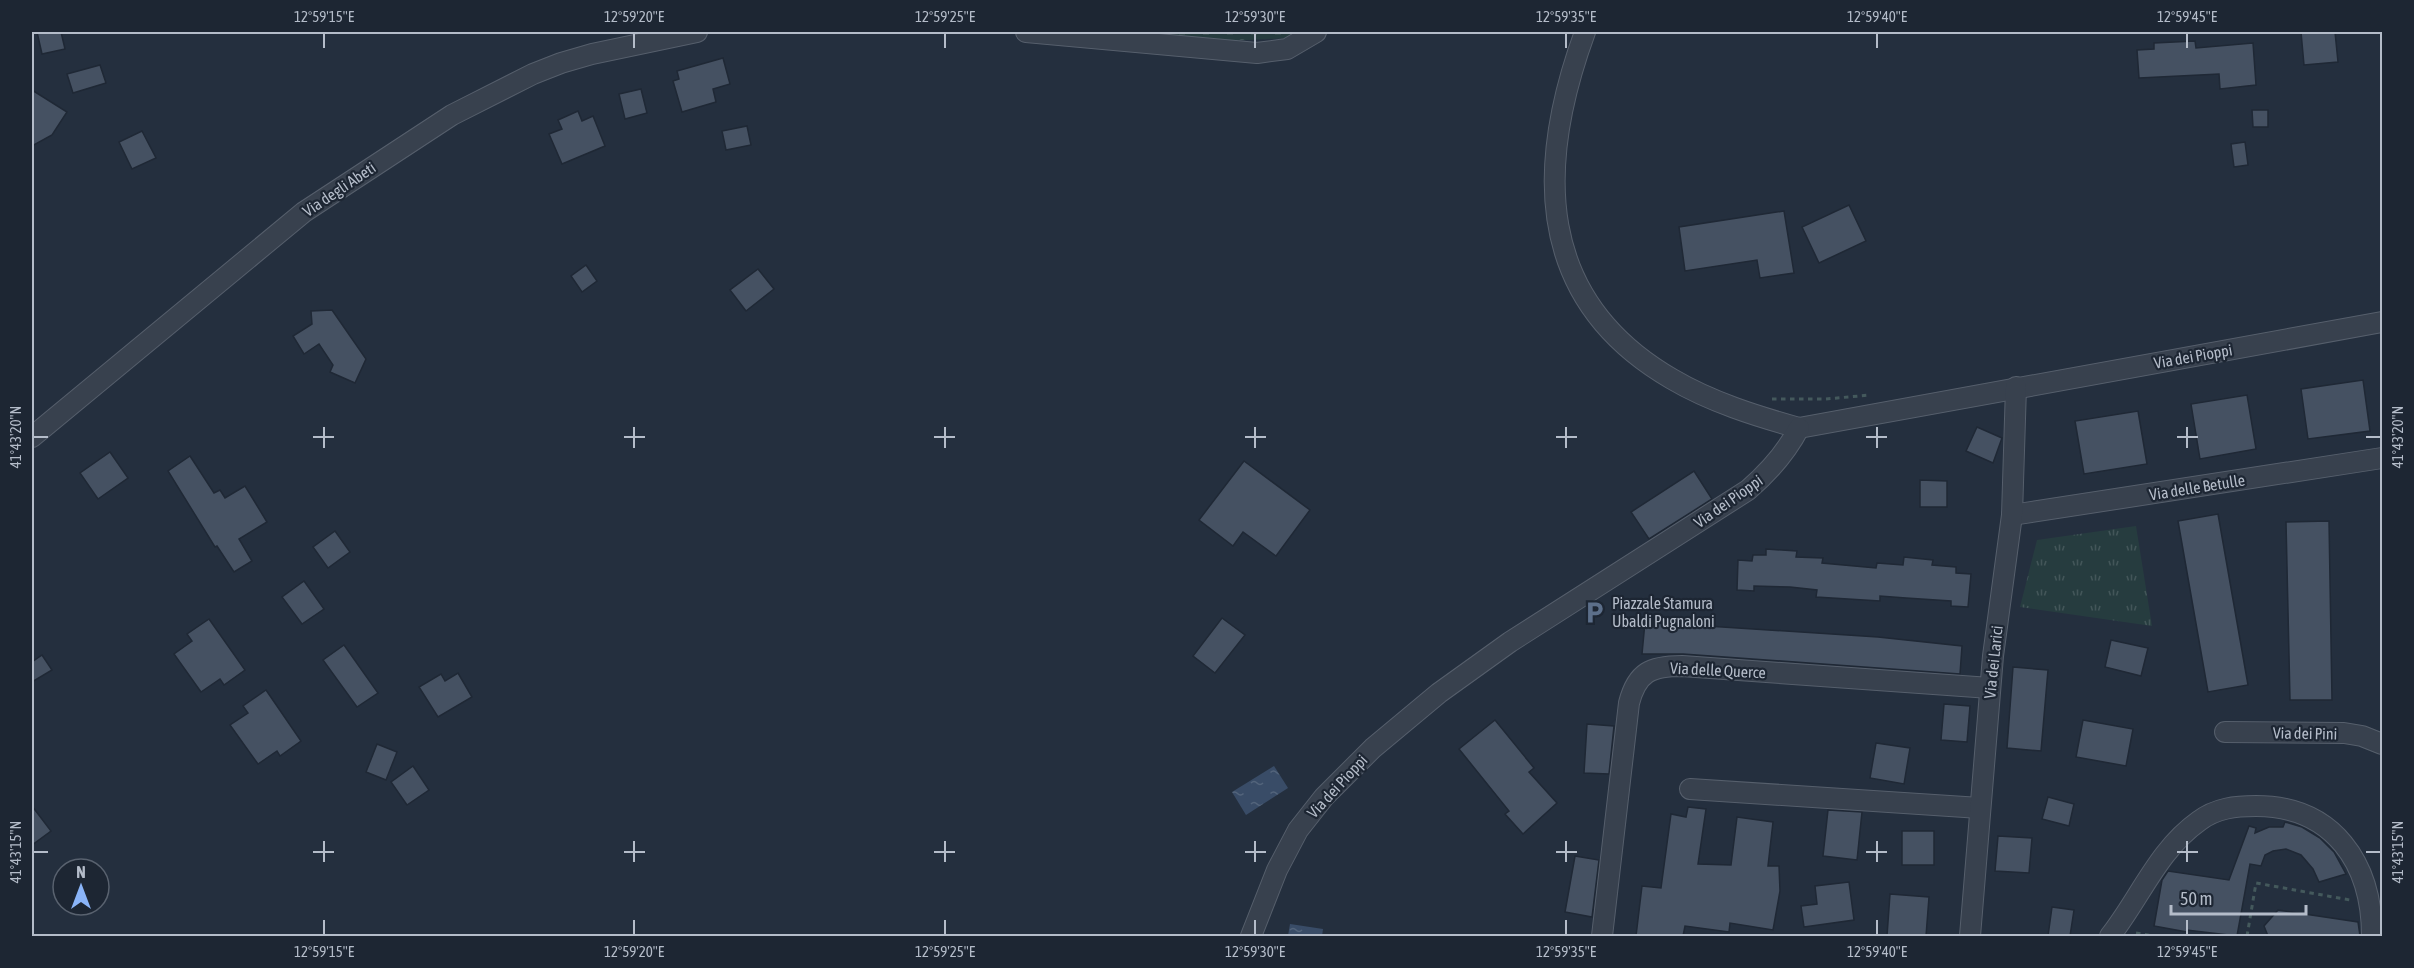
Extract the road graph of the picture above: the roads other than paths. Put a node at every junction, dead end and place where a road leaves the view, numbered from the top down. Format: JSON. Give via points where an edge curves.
{"nodes":[{"id":1,"x":696,"y":32,"type":"edge"},
{"id":2,"x":1026,"y":32,"type":"edge"},
{"id":3,"x":1316,"y":32,"type":"edge"},
{"id":4,"x":1585,"y":32,"type":"edge"},
{"id":5,"x":2382,"y":322,"type":"edge"},
{"id":6,"x":2016,"y":387,"type":"junction"},
{"id":7,"x":1799,"y":428,"type":"junction"},
{"id":8,"x":32,"y":436,"type":"edge"},
{"id":9,"x":2382,"y":458,"type":"edge"},
{"id":10,"x":2012,"y":515,"type":"junction"},
{"id":11,"x":1990,"y":688,"type":"junction"},
{"id":12,"x":2225,"y":732,"type":"dead end"},
{"id":13,"x":2382,"y":744,"type":"edge"},
{"id":14,"x":1690,"y":789,"type":"dead end"},
{"id":15,"x":1980,"y":808,"type":"junction"},
{"id":16,"x":1251,"y":936,"type":"edge"},
{"id":17,"x":1602,"y":936,"type":"edge"},
{"id":18,"x":1970,"y":936,"type":"edge"},
{"id":19,"x":2110,"y":936,"type":"edge"},
{"id":20,"x":2372,"y":936,"type":"edge"}],
"edges":[{"from":1,"to":8,"type":"street","name":"Via degli Abeti","via":[[561,63],[452,115],[304,212]]},
{"from":2,"to":3,"type":"street","via":[[1257,53],[1287,49]]},
{"from":4,"to":7,"type":"street","via":[[1561,118],[1554,180],[1560,240],[1578,286],[1610,330],[1662,373],[1713,399]]},
{"from":5,"to":6,"type":"street","name":"Via dei Pioppi"},
{"from":6,"to":7,"type":"street","name":"Via dei Pioppi"},
{"from":6,"to":10,"type":"street","name":"Via dei Larici"},
{"from":7,"to":16,"type":"street","name":"Via dei Pioppi","via":[[1783,456],[1748,490],[1510,642],[1422,707],[1356,764],[1295,834]]},
{"from":9,"to":10,"type":"street","name":"Via delle Betulle"},
{"from":10,"to":11,"type":"street","name":"Via dei Larici"},
{"from":11,"to":15,"type":"street","name":"Via dei Larici"},
{"from":11,"to":17,"type":"street","name":"Via delle Querce","via":[[1682,666],[1660,667],[1645,673],[1635,685],[1629,703]]},
{"from":12,"to":13,"type":"street","name":"Via dei Pini","via":[[2344,733]]},
{"from":14,"to":15,"type":"street"},
{"from":15,"to":18,"type":"street","name":"Via dei Larici"},
{"from":19,"to":20,"type":"street","via":[[2158,864],[2185,832],[2211,814],[2238,806],[2283,809],[2320,822],[2348,850],[2360,872],[2370,903]]}]}
